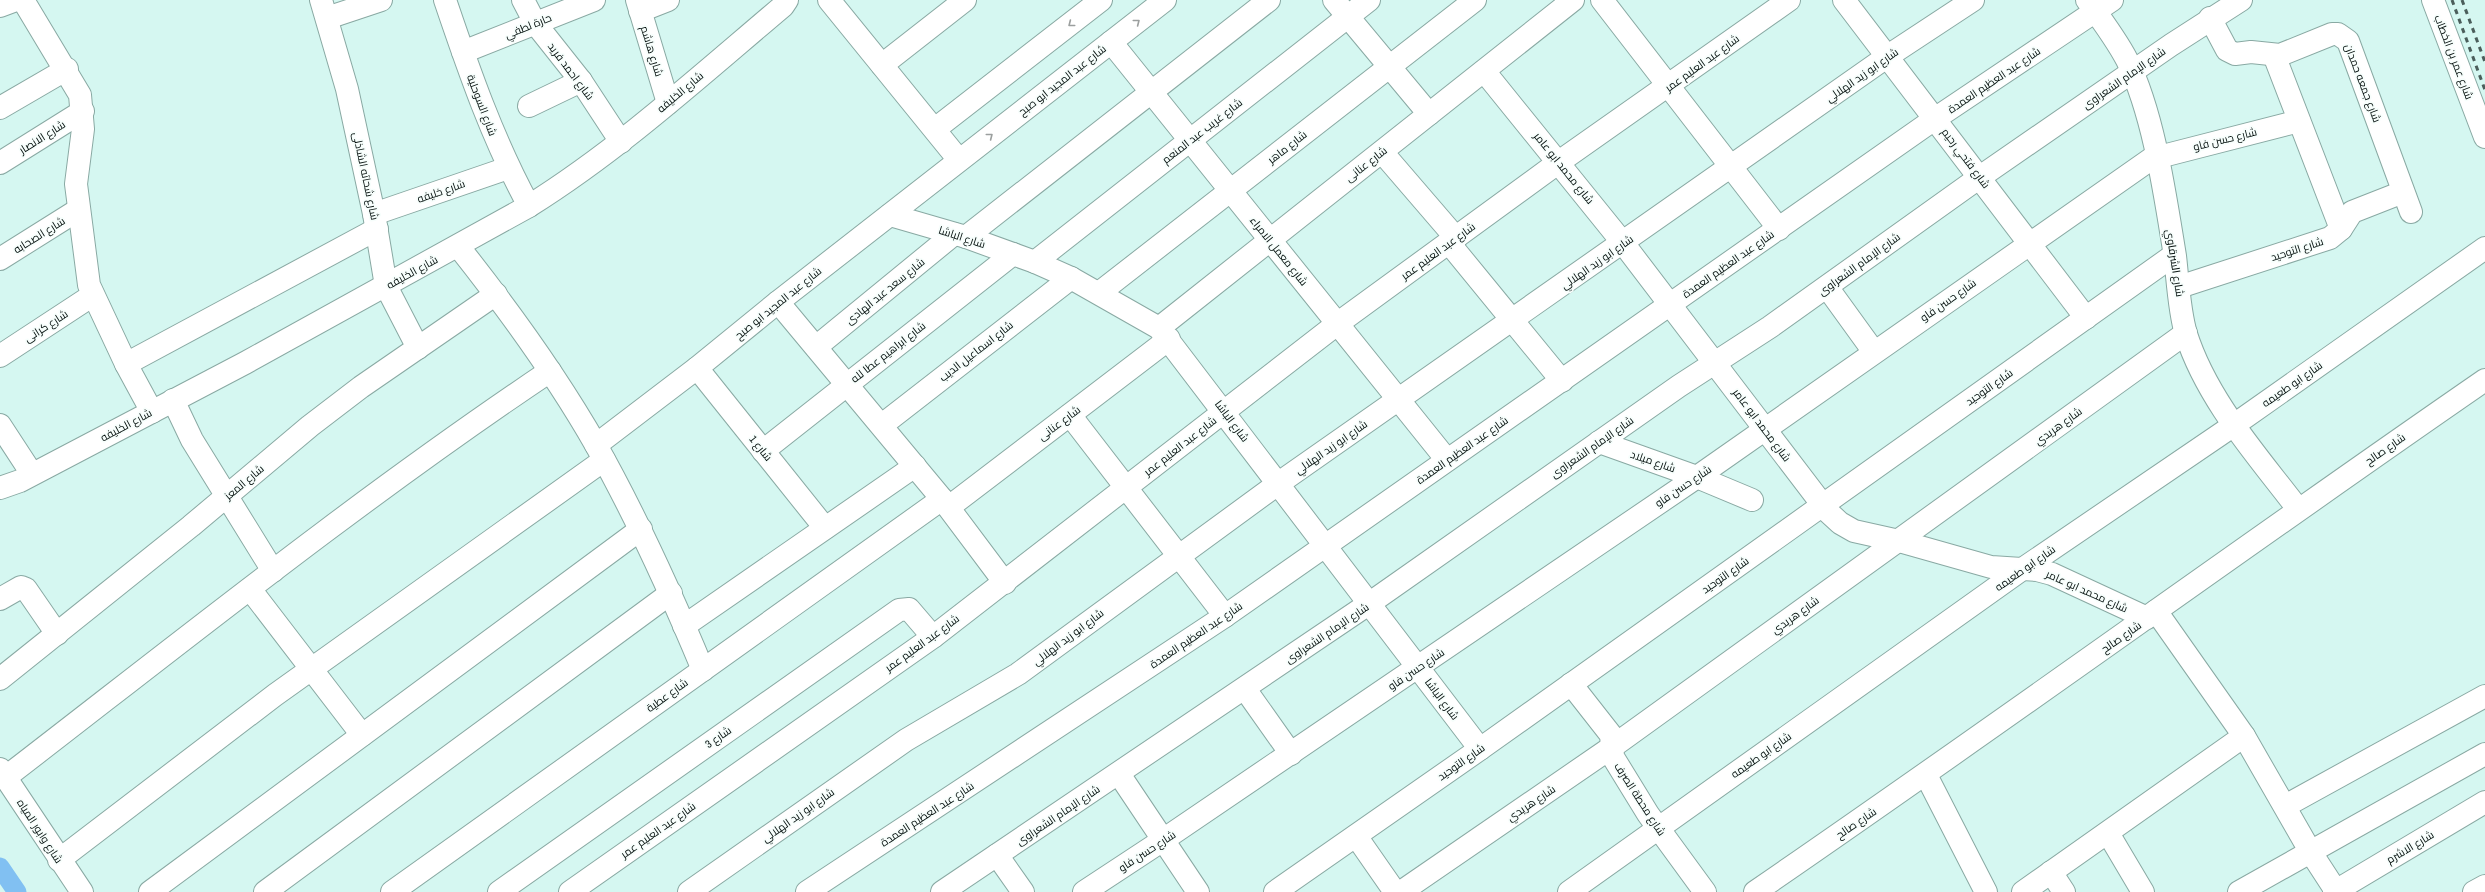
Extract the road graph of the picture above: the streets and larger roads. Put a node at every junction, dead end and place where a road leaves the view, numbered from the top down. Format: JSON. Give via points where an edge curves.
{"nodes":[{"id":1,"x":16,"y":0,"type":"edge"},
{"id":2,"x":23,"y":0,"type":"edge"},
{"id":3,"x":381,"y":0,"type":"edge"},
{"id":4,"x":445,"y":0,"type":"edge"},
{"id":5,"x":523,"y":0,"type":"edge"},
{"id":6,"x":592,"y":0,"type":"edge"},
{"id":7,"x":668,"y":0,"type":"edge"},
{"id":8,"x":786,"y":0,"type":"edge"},
{"id":9,"x":965,"y":0,"type":"edge"},
{"id":10,"x":1165,"y":0,"type":"edge"},
{"id":11,"x":1269,"y":0,"type":"edge"},
{"id":12,"x":1334,"y":0,"type":"edge"},
{"id":13,"x":1369,"y":0,"type":"edge"},
{"id":14,"x":1474,"y":0,"type":"edge"},
{"id":15,"x":1574,"y":0,"type":"edge"},
{"id":16,"x":1602,"y":0,"type":"edge"},
{"id":17,"x":1789,"y":0,"type":"edge"},
{"id":18,"x":1844,"y":0,"type":"edge"},
{"id":19,"x":1973,"y":0,"type":"edge"},
{"id":20,"x":2241,"y":0,"type":"edge"},
{"id":21,"x":2432,"y":0,"type":"edge"},
{"id":22,"x":832,"y":1,"type":"edge"},
{"id":23,"x":1094,"y":2,"type":"edge"},
{"id":24,"x":2098,"y":4,"type":"edge"},
{"id":25,"x":638,"y":5,"type":"edge"},
{"id":26,"x":0,"y":6,"type":"edge"},
{"id":27,"x":324,"y":9,"type":"edge"},
{"id":28,"x":1348,"y":17,"type":"junction"},
{"id":29,"x":2210,"y":18,"type":"junction"},
{"id":30,"x":535,"y":23,"type":"junction"},
{"id":31,"x":1111,"y":42,"type":"junction"},
{"id":32,"x":463,"y":52,"type":"junction"},
{"id":33,"x":2274,"y":55,"type":"junction"},
{"id":34,"x":1888,"y":56,"type":"junction"},
{"id":35,"x":882,"y":65,"type":"junction"},
{"id":36,"x":1390,"y":66,"type":"junction"},
{"id":37,"x":67,"y":69,"type":"junction"},
{"id":38,"x":1484,"y":71,"type":"junction"},
{"id":39,"x":2132,"y":73,"type":"junction"},
{"id":40,"x":581,"y":81,"type":"junction"},
{"id":41,"x":1669,"y":86,"type":"junction"},
{"id":42,"x":1151,"y":92,"type":"junction"},
{"id":43,"x":668,"y":103,"type":"junction"},
{"id":44,"x":529,"y":106,"type":"dead end"},
{"id":45,"x":0,"y":108,"type":"edge"},
{"id":46,"x":83,"y":111,"type":"junction"},
{"id":47,"x":1429,"y":114,"type":"junction"},
{"id":48,"x":1936,"y":118,"type":"junction"},
{"id":49,"x":2299,"y":120,"type":"junction"},
{"id":50,"x":935,"y":129,"type":"junction"},
{"id":51,"x":2485,"y":137,"type":"edge"},
{"id":52,"x":1190,"y":141,"type":"junction"},
{"id":53,"x":621,"y":142,"type":"junction"},
{"id":54,"x":1382,"y":152,"type":"junction"},
{"id":55,"x":2156,"y":156,"type":"junction"},
{"id":56,"x":959,"y":160,"type":"junction"},
{"id":57,"x":1559,"y":162,"type":"junction"},
{"id":58,"x":0,"y":163,"type":"edge"},
{"id":59,"x":1731,"y":167,"type":"junction"},
{"id":60,"x":508,"y":168,"type":"junction"},
{"id":61,"x":1980,"y":177,"type":"junction"},
{"id":62,"x":1230,"y":191,"type":"junction"},
{"id":63,"x":2403,"y":192,"type":"junction"},
{"id":64,"x":529,"y":206,"type":"junction"},
{"id":65,"x":78,"y":210,"type":"junction"},
{"id":66,"x":2411,"y":212,"type":"dead end"},
{"id":67,"x":890,"y":215,"type":"junction"},
{"id":68,"x":375,"y":221,"type":"junction"},
{"id":69,"x":1779,"y":229,"type":"junction"},
{"id":70,"x":2341,"y":230,"type":"junction"},
{"id":71,"x":960,"y":236,"type":"junction"},
{"id":72,"x":1270,"y":240,"type":"junction"},
{"id":73,"x":1453,"y":240,"type":"junction"},
{"id":74,"x":2030,"y":242,"type":"junction"},
{"id":75,"x":1623,"y":243,"type":"junction"},
{"id":76,"x":458,"y":246,"type":"junction"},
{"id":77,"x":2485,"y":248,"type":"edge"},
{"id":78,"x":1013,"y":254,"type":"junction"},
{"id":79,"x":2174,"y":255,"type":"junction"},
{"id":80,"x":0,"y":259,"type":"edge"},
{"id":81,"x":1035,"y":262,"type":"junction"},
{"id":82,"x":1071,"y":278,"type":"junction"},
{"id":83,"x":386,"y":286,"type":"junction"},
{"id":84,"x":1827,"y":287,"type":"junction"},
{"id":85,"x":2179,"y":287,"type":"junction"},
{"id":86,"x":1099,"y":293,"type":"junction"},
{"id":87,"x":496,"y":294,"type":"junction"},
{"id":88,"x":93,"y":295,"type":"junction"},
{"id":89,"x":778,"y":302,"type":"junction"},
{"id":90,"x":1670,"y":305,"type":"junction"},
{"id":91,"x":2086,"y":318,"type":"junction"},
{"id":92,"x":1512,"y":321,"type":"junction"},
{"id":93,"x":1337,"y":324,"type":"junction"},
{"id":94,"x":1164,"y":333,"type":"junction"},
{"id":95,"x":2186,"y":333,"type":"junction"},
{"id":96,"x":816,"y":347,"type":"junction"},
{"id":97,"x":418,"y":348,"type":"junction"},
{"id":98,"x":1874,"y":352,"type":"junction"},
{"id":99,"x":0,"y":356,"type":"edge"},
{"id":100,"x":1715,"y":363,"type":"junction"},
{"id":101,"x":126,"y":364,"type":"junction"},
{"id":102,"x":697,"y":368,"type":"junction"},
{"id":103,"x":550,"y":371,"type":"junction"},
{"id":104,"x":2485,"y":380,"type":"edge"},
{"id":105,"x":1562,"y":381,"type":"junction"},
{"id":106,"x":847,"y":385,"type":"junction"},
{"id":107,"x":173,"y":400,"type":"junction"},
{"id":108,"x":1398,"y":400,"type":"junction"},
{"id":109,"x":1224,"y":411,"type":"junction"},
{"id":110,"x":152,"y":412,"type":"junction"},
{"id":111,"x":1070,"y":415,"type":"junction"},
{"id":112,"x":2234,"y":424,"type":"junction"},
{"id":113,"x":0,"y":425,"type":"edge"},
{"id":114,"x":882,"y":425,"type":"junction"},
{"id":115,"x":1765,"y":429,"type":"junction"},
{"id":116,"x":1599,"y":442,"type":"junction"},
{"id":117,"x":763,"y":451,"type":"junction"},
{"id":118,"x":600,"y":452,"type":"junction"},
{"id":119,"x":1447,"y":460,"type":"junction"},
{"id":120,"x":915,"y":466,"type":"junction"},
{"id":121,"x":32,"y":474,"type":"junction"},
{"id":122,"x":1697,"y":477,"type":"junction"},
{"id":123,"x":1279,"y":483,"type":"junction"},
{"id":124,"x":0,"y":488,"type":"edge"},
{"id":125,"x":1127,"y":488,"type":"junction"},
{"id":126,"x":227,"y":496,"type":"junction"},
{"id":127,"x":1752,"y":500,"type":"dead end"},
{"id":128,"x":946,"y":503,"type":"junction"},
{"id":129,"x":1823,"y":505,"type":"junction"},
{"id":130,"x":2298,"y":509,"type":"junction"},
{"id":131,"x":825,"y":528,"type":"junction"},
{"id":132,"x":641,"y":529,"type":"junction"},
{"id":133,"x":1899,"y":541,"type":"junction"},
{"id":134,"x":1326,"y":545,"type":"junction"},
{"id":135,"x":1178,"y":555,"type":"junction"},
{"id":136,"x":2021,"y":570,"type":"junction"},
{"id":137,"x":273,"y":571,"type":"junction"},
{"id":138,"x":1006,"y":582,"type":"junction"},
{"id":139,"x":250,"y":589,"type":"junction"},
{"id":140,"x":671,"y":593,"type":"junction"},
{"id":141,"x":0,"y":599,"type":"edge"},
{"id":142,"x":1370,"y":603,"type":"junction"},
{"id":143,"x":2152,"y":615,"type":"junction"},
{"id":144,"x":1225,"y":616,"type":"junction"},
{"id":145,"x":684,"y":626,"type":"junction"},
{"id":146,"x":57,"y":634,"type":"junction"},
{"id":147,"x":933,"y":637,"type":"junction"},
{"id":148,"x":1418,"y":667,"type":"junction"},
{"id":149,"x":311,"y":669,"type":"junction"},
{"id":150,"x":703,"y":670,"type":"junction"},
{"id":151,"x":0,"y":679,"type":"edge"},
{"id":152,"x":1571,"y":684,"type":"junction"},
{"id":153,"x":1245,"y":689,"type":"junction"},
{"id":154,"x":2485,"y":696,"type":"edge"},
{"id":155,"x":362,"y":735,"type":"junction"},
{"id":156,"x":2244,"y":736,"type":"junction"},
{"id":157,"x":1612,"y":747,"type":"junction"},
{"id":158,"x":1480,"y":749,"type":"junction"},
{"id":159,"x":1291,"y":754,"type":"junction"},
{"id":160,"x":2485,"y":754,"type":"edge"},
{"id":161,"x":3,"y":773,"type":"edge"},
{"id":162,"x":1119,"y":774,"type":"junction"},
{"id":163,"x":1926,"y":775,"type":"junction"},
{"id":164,"x":2485,"y":802,"type":"edge"},
{"id":165,"x":2285,"y":806,"type":"junction"},
{"id":166,"x":1657,"y":828,"type":"junction"},
{"id":167,"x":2108,"y":833,"type":"junction"},
{"id":168,"x":1356,"y":836,"type":"junction"},
{"id":169,"x":1164,"y":840,"type":"junction"},
{"id":170,"x":2310,"y":851,"type":"junction"},
{"id":171,"x":997,"y":856,"type":"junction"},
{"id":172,"x":59,"y":860,"type":"junction"},
{"id":173,"x":2051,"y":872,"type":"junction"},
{"id":174,"x":2485,"y":886,"type":"edge"},
{"id":175,"x":1097,"y":888,"type":"edge"},
{"id":176,"x":2335,"y":891,"type":"edge"},
{"id":177,"x":82,"y":892,"type":"edge"},
{"id":178,"x":150,"y":892,"type":"edge"},
{"id":179,"x":265,"y":892,"type":"edge"},
{"id":180,"x":392,"y":892,"type":"edge"},
{"id":181,"x":499,"y":892,"type":"edge"},
{"id":182,"x":570,"y":892,"type":"edge"},
{"id":183,"x":689,"y":892,"type":"edge"},
{"id":184,"x":807,"y":892,"type":"edge"},
{"id":185,"x":942,"y":892,"type":"edge"},
{"id":186,"x":1023,"y":892,"type":"edge"},
{"id":187,"x":1198,"y":892,"type":"edge"},
{"id":188,"x":1275,"y":892,"type":"edge"},
{"id":189,"x":1395,"y":892,"type":"edge"},
{"id":190,"x":1400,"y":892,"type":"edge"},
{"id":191,"x":1568,"y":892,"type":"edge"},
{"id":192,"x":1705,"y":892,"type":"edge"},
{"id":193,"x":1755,"y":892,"type":"edge"},
{"id":194,"x":1986,"y":892,"type":"edge"},
{"id":195,"x":2023,"y":892,"type":"edge"},
{"id":196,"x":2064,"y":892,"type":"edge"},
{"id":197,"x":2143,"y":892,"type":"edge"},
{"id":198,"x":2239,"y":892,"type":"edge"},
{"id":199,"x":2474,"y":892,"type":"edge"}],
"edges":[{"from":1,"to":26,"type":"street"},
{"from":2,"to":37,"type":"street"},
{"from":3,"to":27,"type":"street"},
{"from":4,"to":32,"type":"street","name":"شارع السوحلية"},
{"from":5,"to":30,"type":"street","name":"شارع احمد فريد"},
{"from":6,"to":30,"type":"street","name":"حارة لطفي"},
{"from":7,"to":25,"type":"street"},
{"from":8,"to":43,"type":"street","name":"شارع الخليفه"},
{"from":9,"to":35,"type":"street"},
{"from":31,"to":10,"type":"street","name":"شارع عبد المجيد ابو صبح","one_way":true},
{"from":11,"to":42,"type":"street","name":"شارع سعد عبد الهادى"},
{"from":12,"to":28,"type":"street"},
{"from":13,"to":28,"type":"street","name":"شارع غريب عبد المنعم"},
{"from":14,"to":36,"type":"street","name":"شارع ماهر"},
{"from":15,"to":38,"type":"street","name":"شارع عنانى"},
{"from":16,"to":41,"type":"street"},
{"from":17,"to":41,"type":"street","name":"شارع عبد العليم عمر"},
{"from":18,"to":34,"type":"street","name":"شارع فتحي رحيم"},
{"from":19,"to":34,"type":"street","name":"شارع ابو زيد الهلالي"},
{"from":20,"to":29,"type":"street","name":"شارع الإمام الشعراوى"},
{"from":21,"to":51,"type":"street","name":"شارع عمر بن الخطاب"},
{"from":22,"to":35,"type":"street"},
{"from":23,"to":50,"type":"street","one_way":true},
{"from":24,"to":39,"type":"street","name":"شارع الشرقاوي"},
{"from":24,"to":48,"type":"street","name":"شارع عبد العظيم العمدة"},
{"from":25,"to":43,"type":"street","name":"شارع هاشم"},
{"from":27,"to":68,"type":"street","name":"شارع شحاته الشاذلى","via":[[347,89]]},
{"from":28,"to":36,"type":"street"},
{"from":28,"to":52,"type":"street","name":"شارع غريب عبد المنعم"},
{"from":29,"to":33,"type":"street","name":"شارع جمعه حمدان","via":[[2230,53]]},
{"from":29,"to":39,"type":"street","name":"شارع الإمام الشعراوى"},
{"from":30,"to":32,"type":"street","name":"حارة لطفي"},
{"from":30,"to":40,"type":"street","name":"شارع احمد فريد"},
{"from":31,"to":42,"type":"street","name":"شارع معمل الامراء"},
{"from":56,"to":31,"type":"street","name":"شارع عبد المجيد ابو صبح","one_way":true},
{"from":32,"to":60,"type":"street","name":"شارع السوحلية","via":[[485,115]]},
{"from":33,"to":49,"type":"street"},
{"from":33,"to":63,"type":"street","name":"شارع جمعه حمدان","via":[[2287,53],[2332,34],[2338,34],[2348,42]]},
{"from":34,"to":48,"type":"street","name":"شارع فتحي رحيم"},
{"from":34,"to":59,"type":"street","name":"شارع ابو زيد الهلالي"},
{"from":35,"to":50,"type":"street"},
{"from":36,"to":47,"type":"street"},
{"from":36,"to":62,"type":"street","name":"شارع ماهر"},
{"from":37,"to":45,"type":"street"},
{"from":37,"to":46,"type":"street","via":[[80,95]]},
{"from":38,"to":47,"type":"street","name":"شارع عنانى"},
{"from":38,"to":57,"type":"street","name":"شارع محمد ابو عامر"},
{"from":39,"to":55,"type":"street","name":"شارع الشرقاوي","via":[[2146,112]]},
{"from":39,"to":61,"type":"street","name":"شارع الإمام الشعراوى"},
{"from":40,"to":44,"type":"street"},
{"from":40,"to":53,"type":"street","name":"شارع احمد فريد"},
{"from":41,"to":57,"type":"street","name":"شارع عبد العليم عمر"},
{"from":41,"to":59,"type":"street"},
{"from":42,"to":52,"type":"street","name":"شارع معمل الامراء"},
{"from":42,"to":71,"type":"street","name":"شارع سعد عبد الهادى"},
{"from":43,"to":53,"type":"street","name":"شارع الخليفه"},
{"from":46,"to":58,"type":"street","name":"شارع الانصار"},
{"from":46,"to":65,"type":"street","via":[[76,184]]},
{"from":47,"to":54,"type":"street","name":"شارع عنانى"},
{"from":48,"to":61,"type":"street","name":"شارع فتحي رحيم"},
{"from":48,"to":69,"type":"street","name":"شارع عبد العظيم العمدة"},
{"from":49,"to":55,"type":"street","name":"شارع حسن فاو"},
{"from":49,"to":70,"type":"street"},
{"from":50,"to":56,"type":"street"},
{"from":52,"to":62,"type":"street","name":"شارع معمل الامراء"},
{"from":52,"to":81,"type":"street","name":"شارع غريب عبد المنعم"},
{"from":53,"to":64,"type":"street","name":"شارع الخليفه","via":[[592,165]]},
{"from":54,"to":72,"type":"street","name":"شارع عنانى"},
{"from":54,"to":73,"type":"street"},
{"from":55,"to":74,"type":"street","name":"شارع حسن فاو"},
{"from":55,"to":79,"type":"street","name":"شارع الشرقاوي"},
{"from":56,"to":67,"type":"street","name":"شارع عبد المجيد ابو صبح"},
{"from":57,"to":73,"type":"street","name":"شارع عبد العليم عمر"},
{"from":57,"to":75,"type":"street","name":"شارع محمد ابو عامر"},
{"from":59,"to":69,"type":"street"},
{"from":59,"to":75,"type":"street","name":"شارع ابو زيد الهلالي"},
{"from":60,"to":64,"type":"street","name":"شارع السوحلية"},
{"from":60,"to":68,"type":"street","name":"شارع خليفه"},
{"from":61,"to":74,"type":"street","name":"شارع فتحي رحيم"},
{"from":61,"to":84,"type":"street","name":"شارع الإمام الشعراوى"},
{"from":62,"to":72,"type":"street","name":"شارع معمل الامراء"},
{"from":62,"to":86,"type":"street","name":"شارع ماهر"},
{"from":63,"to":66,"type":"street","name":"شارع جمعه حمدان"},
{"from":63,"to":70,"type":"street","name":"شارع التوحيد","via":[[2352,212]]},
{"from":64,"to":76,"type":"street","name":"شارع الخليفه"},
{"from":65,"to":80,"type":"street","name":"شارع الصحابه"},
{"from":65,"to":88,"type":"street","via":[[87,274]]},
{"from":67,"to":71,"type":"street","name":"شارع الباشا"},
{"from":67,"to":89,"type":"street","name":"شارع عبد المجيد ابو صبح"},
{"from":68,"to":83,"type":"street","name":"شارع شحاته الشاذلى"},
{"from":68,"to":101,"type":"street","name":"شارع خليفه"},
{"from":69,"to":90,"type":"street","name":"شارع عبد العظيم العمدة"},
{"from":70,"to":85,"type":"street","name":"شارع التوحيد","via":[[2330,238]]},
{"from":71,"to":78,"type":"street","name":"شارع الباشا"},
{"from":71,"to":96,"type":"street","name":"شارع سعد عبد الهادى"},
{"from":72,"to":93,"type":"street","name":"شارع معمل الامراء"},
{"from":72,"to":94,"type":"street","name":"شارع عنانى"},
{"from":73,"to":92,"type":"street"},
{"from":73,"to":93,"type":"street","name":"شارع عبد العليم عمر"},
{"from":74,"to":91,"type":"street","name":"شارع فتحي رحيم"},
{"from":74,"to":98,"type":"street","name":"شارع حسن فاو"},
{"from":75,"to":90,"type":"street","name":"شارع محمد ابو عامر"},
{"from":75,"to":92,"type":"street","name":"شارع ابو زيد الهلالي"},
{"from":76,"to":83,"type":"street","name":"شارع الخليفه"},
{"from":76,"to":87,"type":"street"},
{"from":77,"to":112,"type":"street","name":"شارع ابو طعيمه"},
{"from":78,"to":81,"type":"street","name":"شارع الباشا"},
{"from":78,"to":106,"type":"street","name":"شارع ابراهيم عطا لله"},
{"from":79,"to":85,"type":"street","name":"شارع الشرقاوي"},
{"from":79,"to":91,"type":"street","name":"شارع التوحيد"},
{"from":81,"to":82,"type":"street","name":"شارع الباشا"},
{"from":82,"to":86,"type":"street","name":"شارع الباشا"},
{"from":82,"to":114,"type":"street","name":"شارع اسماعيل الديب"},
{"from":83,"to":97,"type":"street","name":"شارع شحاته الشاذلى"},
{"from":83,"to":107,"type":"street","name":"شارع الخليفه"},
{"from":84,"to":98,"type":"street"},
{"from":84,"to":100,"type":"street","name":"شارع الإمام الشعراوى"},
{"from":85,"to":95,"type":"street","name":"شارع الشرقاوي"},
{"from":86,"to":94,"type":"street","name":"شارع الباشا"},
{"from":87,"to":97,"type":"street","name":"شارع المعز"},
{"from":87,"to":103,"type":"street"},
{"from":88,"to":99,"type":"street","name":"شارع كرانى"},
{"from":88,"to":101,"type":"street"},
{"from":89,"to":96,"type":"street"},
{"from":89,"to":102,"type":"street","name":"شارع عبد المجيد ابو صبح"},
{"from":90,"to":100,"type":"street","name":"شارع محمد ابو عامر"},
{"from":90,"to":105,"type":"street","name":"شارع عبد العظيم العمدة"},
{"from":91,"to":129,"type":"street","name":"شارع التوحيد"},
{"from":92,"to":105,"type":"street"},
{"from":92,"to":108,"type":"street","name":"شارع ابو زيد الهلالي"},
{"from":93,"to":108,"type":"street","name":"شارع معمل الامراء"},
{"from":93,"to":109,"type":"street","name":"شارع عبد العليم عمر"},
{"from":94,"to":109,"type":"street","name":"شارع الباشا"},
{"from":94,"to":111,"type":"street","name":"شارع عنانى"},
{"from":95,"to":112,"type":"street","name":"شارع الشرقاوي","via":[[2208,380]]},
{"from":95,"to":133,"type":"street","name":"شارع هريدي"},
{"from":96,"to":106,"type":"street"},
{"from":97,"to":126,"type":"street","name":"شارع المعز","via":[[342,402]]},
{"from":98,"to":115,"type":"street","name":"شارع حسن فاو"},
{"from":100,"to":115,"type":"street","name":"شارع محمد ابو عامر"},
{"from":100,"to":116,"type":"street","name":"شارع الإمام الشعراوى"},
{"from":101,"to":110,"type":"street"},
{"from":102,"to":117,"type":"street","name":"شارع 1"},
{"from":102,"to":118,"type":"street","name":"شارع عبد المجيد ابو صبح"},
{"from":103,"to":118,"type":"street"},
{"from":103,"to":137,"type":"street","via":[[417,462]]},
{"from":104,"to":130,"type":"street","name":"شارع صالح"},
{"from":105,"to":119,"type":"street","name":"شارع عبد العظيم العمدة"},
{"from":106,"to":114,"type":"street"},
{"from":106,"to":117,"type":"street","name":"شارع ابراهيم عطا لله"},
{"from":107,"to":110,"type":"street","name":"شارع الخليفه"},
{"from":107,"to":126,"type":"street","via":[[192,440]]},
{"from":108,"to":119,"type":"street","name":"شارع معمل الامراء"},
{"from":108,"to":123,"type":"street","name":"شارع ابو زيد الهلالي"},
{"from":109,"to":123,"type":"street","name":"شارع الباشا"},
{"from":109,"to":125,"type":"street","name":"شارع عبد العليم عمر"},
{"from":110,"to":121,"type":"street","name":"شارع الخليفه"},
{"from":111,"to":125,"type":"street"},
{"from":111,"to":128,"type":"street","name":"شارع عنانى"},
{"from":112,"to":130,"type":"street","name":"شارع الشرقاوي"},
{"from":112,"to":136,"type":"street","name":"شارع ابو طعيمه"},
{"from":113,"to":121,"type":"street"},
{"from":114,"to":120,"type":"street"},
{"from":115,"to":122,"type":"street","name":"شارع حسن فاو"},
{"from":115,"to":129,"type":"street","name":"شارع محمد ابو عامر"},
{"from":116,"to":122,"type":"street","name":"شارع ميلاد"},
{"from":116,"to":142,"type":"street","name":"شارع الإمام الشعراوى"},
{"from":117,"to":131,"type":"street","name":"شارع 1"},
{"from":118,"to":132,"type":"street"},
{"from":118,"to":149,"type":"street","name":"شارع عبد المجيد ابو صبح"},
{"from":119,"to":134,"type":"street","name":"شارع عبد العظيم العمدة"},
{"from":120,"to":128,"type":"street"},
{"from":120,"to":131,"type":"street"},
{"from":121,"to":124,"type":"street","name":"شارع الخليفه"},
{"from":122,"to":127,"type":"street","name":"شارع ميلاد"},
{"from":122,"to":148,"type":"street","name":"شارع حسن فاو"},
{"from":123,"to":134,"type":"street","name":"شارع الباشا"},
{"from":123,"to":135,"type":"street","name":"شارع ابو زيد الهلالي"},
{"from":125,"to":135,"type":"street"},
{"from":125,"to":138,"type":"street","name":"شارع عبد العليم عمر"},
{"from":126,"to":137,"type":"street"},
{"from":126,"to":146,"type":"street","name":"شارع المعز"},
{"from":128,"to":138,"type":"street"},
{"from":128,"to":150,"type":"street","name":"شارع عطية"},
{"from":129,"to":133,"type":"street","name":"شارع محمد ابو عامر","via":[[1834,518],[1847,527]]},
{"from":129,"to":152,"type":"street","name":"شارع التوحيد"},
{"from":130,"to":143,"type":"street","name":"شارع صالح"},
{"from":131,"to":145,"type":"street"},
{"from":132,"to":140,"type":"street"},
{"from":132,"to":155,"type":"street"},
{"from":133,"to":136,"type":"street","name":"شارع محمد ابو عامر","via":[[1991,567]]},
{"from":133,"to":157,"type":"street","name":"شارع هريدي"},
{"from":134,"to":142,"type":"street","name":"شارع الباشا"},
{"from":134,"to":144,"type":"street","name":"شارع عبد العظيم العمدة"},
{"from":135,"to":144,"type":"street"},
{"from":135,"to":183,"type":"street","name":"شارع ابو زيد الهلالي","via":[[1018,674],[906,740]]},
{"from":136,"to":143,"type":"street","name":"شارع محمد ابو عامر","via":[[2052,574]]},
{"from":136,"to":166,"type":"street","name":"شارع ابو طعيمه"},
{"from":137,"to":139,"type":"street"},
{"from":138,"to":147,"type":"street","name":"شارع عبد العليم عمر"},
{"from":139,"to":149,"type":"street"},
{"from":139,"to":161,"type":"street"},
{"from":140,"to":145,"type":"street"},
{"from":140,"to":179,"type":"street"},
{"from":141,"to":146,"type":"street","via":[[22,587],[26,589]]},
{"from":142,"to":148,"type":"street","name":"شارع الباشا"},
{"from":142,"to":153,"type":"street","name":"شارع الإمام الشعراوى"},
{"from":143,"to":156,"type":"street"},
{"from":143,"to":163,"type":"street","name":"شارع صالح"},
{"from":144,"to":184,"type":"street","name":"شارع عبد العظيم العمدة"},
{"from":145,"to":150,"type":"street"},
{"from":146,"to":151,"type":"street","name":"شارع المعز"},
{"from":147,"to":181,"type":"street","name":"شارع 3","via":[[909,609],[899,610]]},
{"from":147,"to":182,"type":"street","name":"شارع عبد العليم عمر"},
{"from":148,"to":158,"type":"street","name":"شارع الباشا"},
{"from":148,"to":159,"type":"street","name":"شارع حسن فاو"},
{"from":149,"to":155,"type":"street"},
{"from":149,"to":172,"type":"street","name":"شارع عبد المجيد ابو صبح"},
{"from":150,"to":180,"type":"street","name":"شارع عطية"},
{"from":152,"to":157,"type":"street","name":"شارع محطة الصرف","via":[[1611,735]]},
{"from":152,"to":158,"type":"street","name":"شارع التوحيد"},
{"from":153,"to":159,"type":"street"},
{"from":153,"to":162,"type":"street","name":"شارع الإمام الشعراوى"},
{"from":154,"to":165,"type":"street"},
{"from":155,"to":178,"type":"street"},
{"from":156,"to":165,"type":"street"},
{"from":156,"to":167,"type":"street"},
{"from":157,"to":166,"type":"street","name":"شارع محطة الصرف","via":[[1615,760]]},
{"from":157,"to":190,"type":"street","name":"شارع هريدي"},
{"from":158,"to":168,"type":"street","name":"شارع التوحيد"},
{"from":159,"to":169,"type":"street","name":"شارع حسن فاو"},
{"from":160,"to":170,"type":"street"},
{"from":161,"to":172,"type":"street","name":"شارع وابور المياه"},
{"from":162,"to":169,"type":"street"},
{"from":162,"to":171,"type":"street","name":"شارع الإمام الشعراوى"},
{"from":163,"to":193,"type":"street","name":"شارع صالح"},
{"from":163,"to":194,"type":"street"},
{"from":164,"to":176,"type":"street","name":"شارع الاشرم"},
{"from":165,"to":170,"type":"street"},
{"from":166,"to":191,"type":"street","name":"شارع ابو طعيمه"},
{"from":166,"to":192,"type":"street","name":"شارع محطة الصرف"},
{"from":167,"to":173,"type":"street"},
{"from":167,"to":197,"type":"street"},
{"from":168,"to":188,"type":"street","name":"شارع التوحيد"},
{"from":168,"to":189,"type":"street"},
{"from":169,"to":175,"type":"street","name":"شارع حسن فاو"},
{"from":169,"to":187,"type":"street"},
{"from":170,"to":176,"type":"street"},
{"from":170,"to":198,"type":"street"},
{"from":171,"to":185,"type":"street","name":"شارع الإمام الشعراوى"},
{"from":171,"to":186,"type":"street"},
{"from":172,"to":177,"type":"street","name":"شارع وابور المياه"},
{"from":173,"to":195,"type":"street"},
{"from":173,"to":196,"type":"street"},
{"from":174,"to":199,"type":"street"}]}
